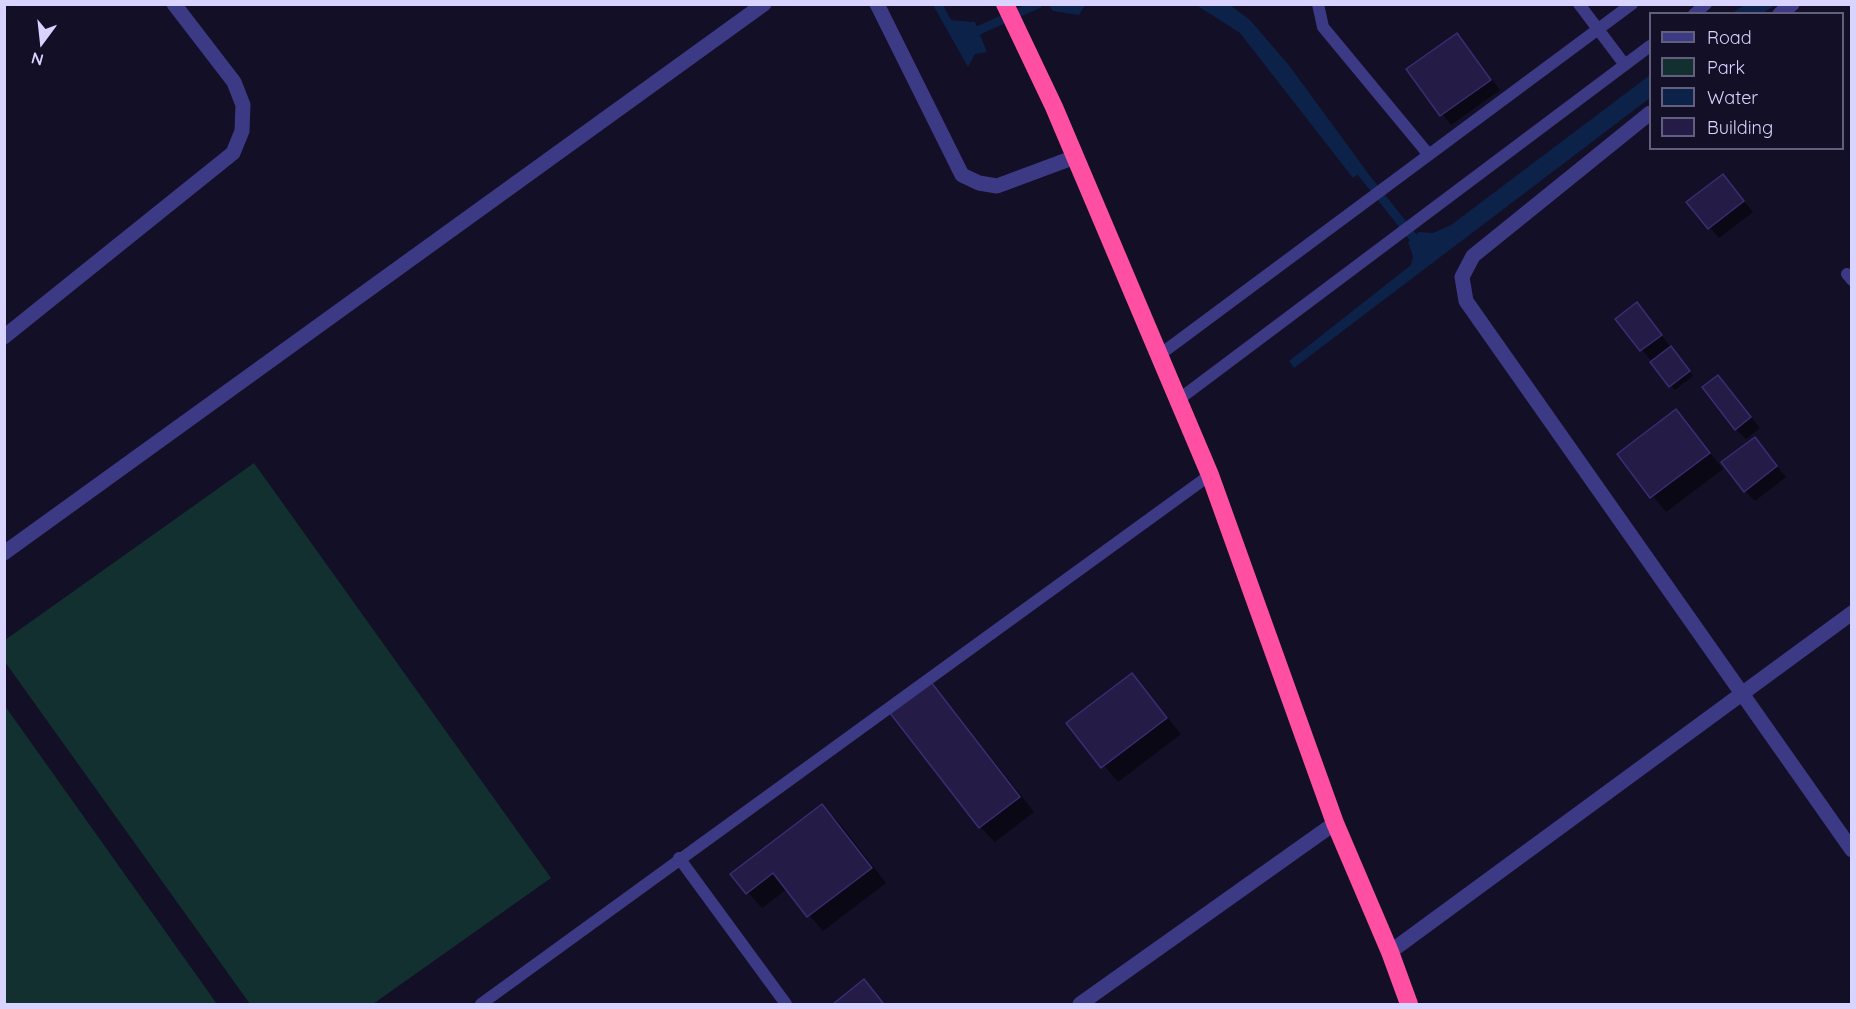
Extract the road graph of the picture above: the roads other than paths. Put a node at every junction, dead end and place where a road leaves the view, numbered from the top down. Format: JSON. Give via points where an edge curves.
{"nodes":[{"id":1,"x":174,"y":4,"type":"edge"},
{"id":2,"x":764,"y":4,"type":"edge"},
{"id":3,"x":878,"y":4,"type":"edge"},
{"id":4,"x":1005,"y":4,"type":"edge"},
{"id":5,"x":1318,"y":4,"type":"edge"},
{"id":6,"x":1580,"y":4,"type":"edge"},
{"id":7,"x":1632,"y":4,"type":"edge"},
{"id":8,"x":1598,"y":30,"type":"junction"},
{"id":9,"x":1649,"y":47,"type":"edge"},
{"id":10,"x":1625,"y":65,"type":"junction"},
{"id":11,"x":1649,"y":113,"type":"edge"},
{"id":12,"x":1429,"y":155,"type":"junction"},
{"id":13,"x":1075,"y":157,"type":"junction"},
{"id":14,"x":4,"y":337,"type":"edge"},
{"id":15,"x":1158,"y":356,"type":"junction"},
{"id":16,"x":1178,"y":400,"type":"junction"},
{"id":17,"x":1210,"y":476,"type":"junction"},
{"id":18,"x":4,"y":553,"type":"edge"},
{"id":19,"x":1851,"y":613,"type":"edge"},
{"id":20,"x":1741,"y":694,"type":"junction"},
{"id":21,"x":1335,"y":823,"type":"junction"},
{"id":22,"x":1851,"y":850,"type":"edge"},
{"id":23,"x":679,"y":858,"type":"junction"},
{"id":24,"x":1390,"y":952,"type":"junction"},
{"id":25,"x":481,"y":1005,"type":"edge"},
{"id":26,"x":786,"y":1005,"type":"edge"},
{"id":27,"x":1080,"y":1005,"type":"edge"},
{"id":28,"x":1409,"y":1005,"type":"edge"}],
"edges":[{"from":1,"to":14,"type":"street","via":[[234,82],[243,105],[242,131],[233,153]]},
{"from":2,"to":18,"type":"street"},
{"from":3,"to":13,"type":"street","via":[[962,175],[997,186]]},
{"from":4,"to":13,"type":"highway"},
{"from":5,"to":12,"type":"lane","via":[[1323,27]]},
{"from":6,"to":8,"type":"lane"},
{"from":7,"to":8,"type":"lane"},
{"from":8,"to":10,"type":"lane"},
{"from":8,"to":12,"type":"lane"},
{"from":9,"to":10,"type":"lane"},
{"from":10,"to":16,"type":"lane"},
{"from":11,"to":20,"type":"street","via":[[1473,256],[1462,277],[1463,285],[1466,300]]},
{"from":12,"to":15,"type":"lane"},
{"from":13,"to":15,"type":"highway"},
{"from":15,"to":16,"type":"highway"},
{"from":16,"to":17,"type":"highway"},
{"from":17,"to":21,"type":"highway"},
{"from":17,"to":23,"type":"lane"},
{"from":19,"to":20,"type":"street"},
{"from":20,"to":22,"type":"street"},
{"from":20,"to":24,"type":"street"},
{"from":21,"to":24,"type":"highway"},
{"from":21,"to":27,"type":"street"},
{"from":23,"to":25,"type":"lane"},
{"from":23,"to":26,"type":"lane"},
{"from":24,"to":28,"type":"highway"}]}
